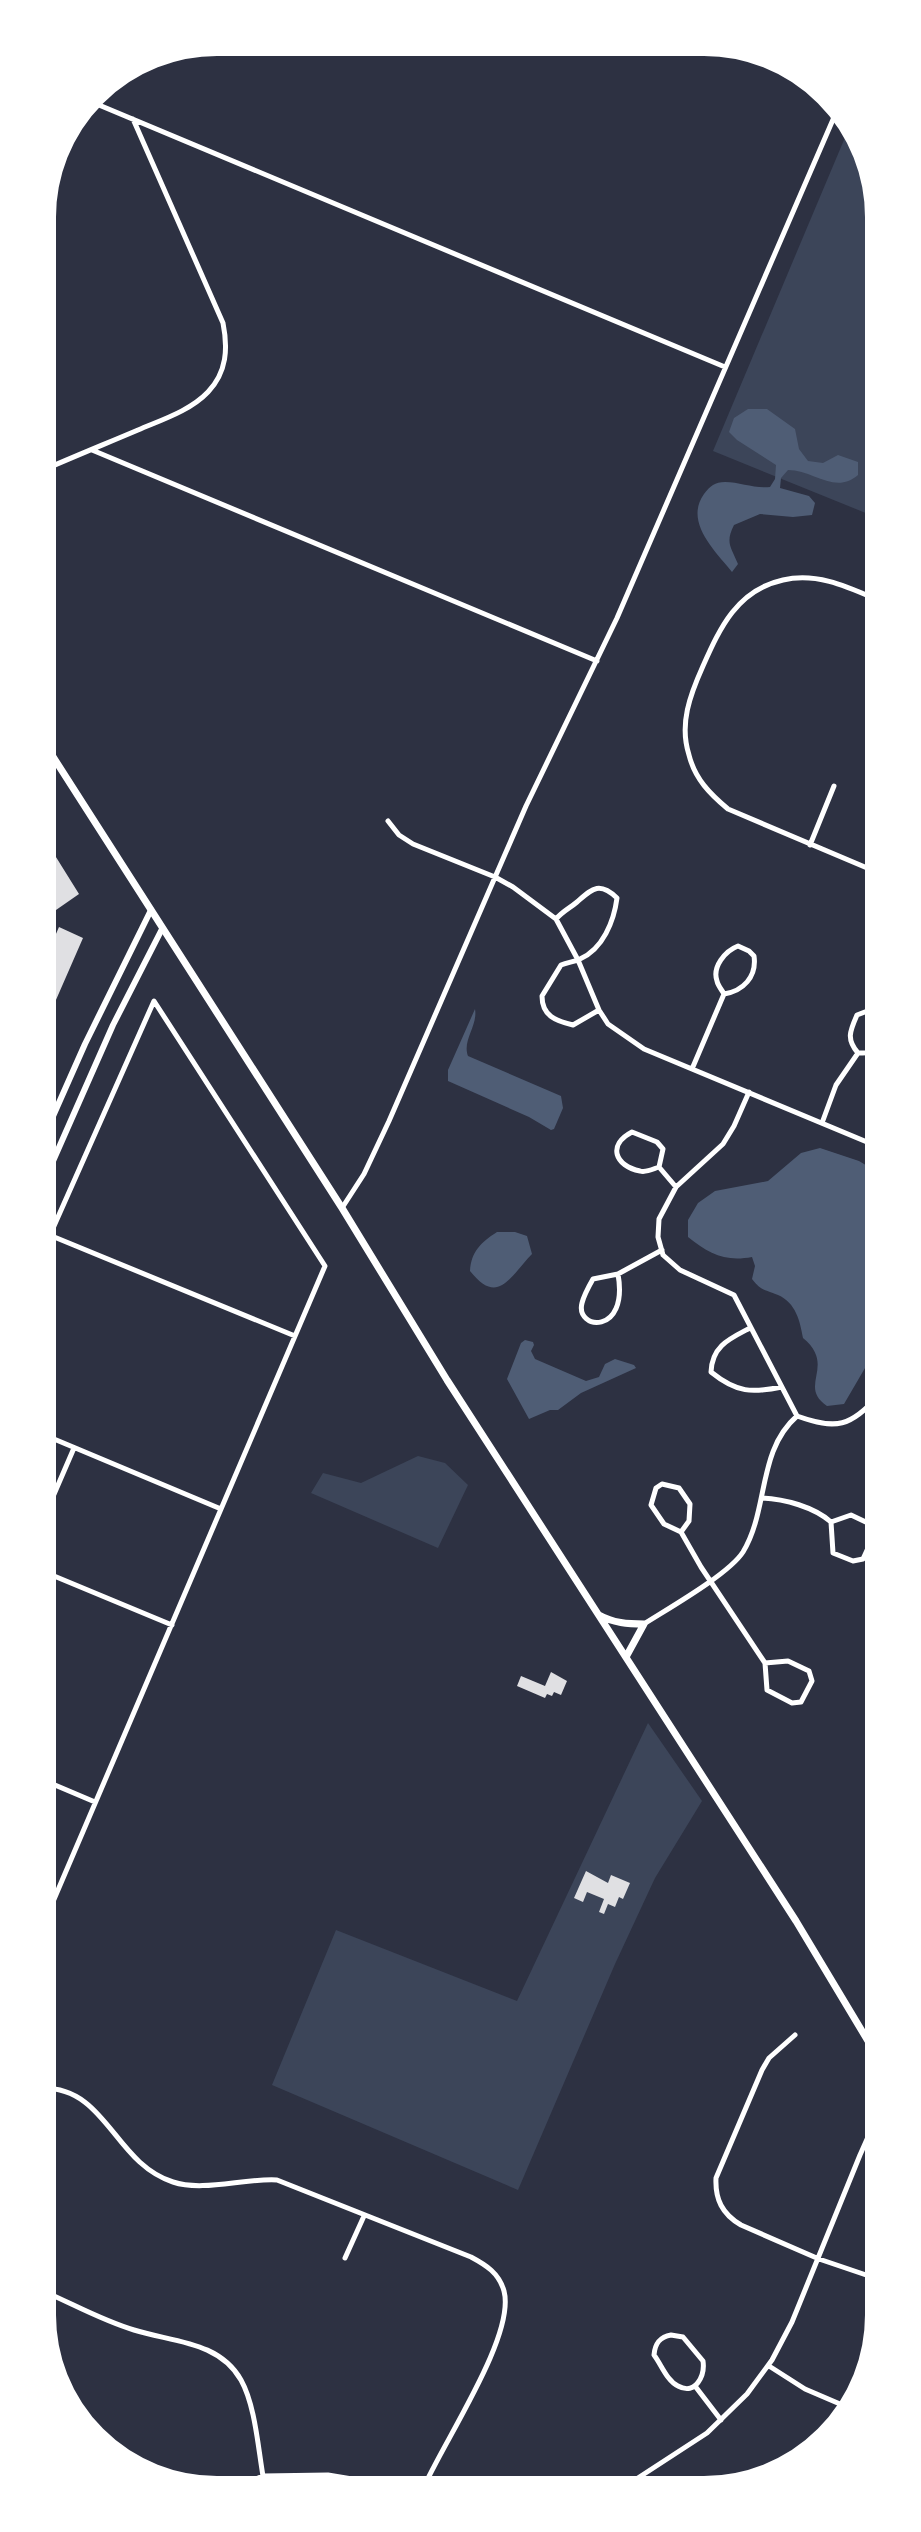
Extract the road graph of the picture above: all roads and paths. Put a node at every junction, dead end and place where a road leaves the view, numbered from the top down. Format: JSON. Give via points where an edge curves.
{"nodes":[{"id":1,"x":99,"y":105,"type":"edge"},
{"id":2,"x":133,"y":119,"type":"junction"},
{"id":3,"x":833,"y":119,"type":"edge"},
{"id":4,"x":725,"y":367,"type":"junction"},
{"id":5,"x":92,"y":450,"type":"junction"},
{"id":6,"x":54,"y":466,"type":"edge"},
{"id":7,"x":867,"y":595,"type":"edge"},
{"id":8,"x":597,"y":661,"type":"junction"},
{"id":9,"x":54,"y":758,"type":"edge"},
{"id":10,"x":834,"y":786,"type":"dead end"},
{"id":11,"x":388,"y":821,"type":"dead end"},
{"id":12,"x":810,"y":845,"type":"junction"},
{"id":13,"x":867,"y":868,"type":"edge"},
{"id":14,"x":495,"y":877,"type":"junction"},
{"id":15,"x":151,"y":910,"type":"junction"},
{"id":16,"x":556,"y":919,"type":"junction"},
{"id":17,"x":162,"y":929,"type":"junction"},
{"id":18,"x":578,"y":960,"type":"junction"},
{"id":19,"x":724,"y":994,"type":"junction"},
{"id":20,"x":599,"y":1010,"type":"junction"},
{"id":21,"x":867,"y":1011,"type":"edge"},
{"id":22,"x":867,"y":1052,"type":"edge"},
{"id":23,"x":858,"y":1053,"type":"junction"},
{"id":24,"x":692,"y":1069,"type":"junction"},
{"id":25,"x":749,"y":1092,"type":"junction"},
{"id":26,"x":54,"y":1114,"type":"edge"},
{"id":27,"x":822,"y":1123,"type":"junction"},
{"id":28,"x":867,"y":1142,"type":"edge"},
{"id":29,"x":54,"y":1159,"type":"edge"},
{"id":30,"x":659,"y":1167,"type":"junction"},
{"id":31,"x":676,"y":1187,"type":"junction"},
{"id":32,"x":342,"y":1208,"type":"junction"},
{"id":33,"x":54,"y":1226,"type":"edge"},
{"id":34,"x":54,"y":1237,"type":"edge"},
{"id":35,"x":662,"y":1250,"type":"junction"},
{"id":36,"x":618,"y":1274,"type":"junction"},
{"id":37,"x":750,"y":1328,"type":"junction"},
{"id":38,"x":295,"y":1336,"type":"junction"},
{"id":39,"x":782,"y":1387,"type":"junction"},
{"id":40,"x":867,"y":1408,"type":"edge"},
{"id":41,"x":797,"y":1416,"type":"junction"},
{"id":42,"x":54,"y":1439,"type":"edge"},
{"id":43,"x":74,"y":1448,"type":"junction"},
{"id":44,"x":54,"y":1494,"type":"edge"},
{"id":45,"x":762,"y":1498,"type":"junction"},
{"id":46,"x":221,"y":1509,"type":"junction"},
{"id":47,"x":831,"y":1522,"type":"junction"},
{"id":48,"x":867,"y":1523,"type":"edge"},
{"id":49,"x":681,"y":1532,"type":"junction"},
{"id":50,"x":867,"y":1550,"type":"edge"},
{"id":51,"x":54,"y":1576,"type":"edge"},
{"id":52,"x":711,"y":1580,"type":"junction"},
{"id":53,"x":597,"y":1613,"type":"junction"},
{"id":54,"x":644,"y":1624,"type":"junction"},
{"id":55,"x":172,"y":1625,"type":"junction"},
{"id":56,"x":626,"y":1657,"type":"junction"},
{"id":57,"x":765,"y":1663,"type":"junction"},
{"id":58,"x":54,"y":1785,"type":"edge"},
{"id":59,"x":95,"y":1802,"type":"junction"},
{"id":60,"x":54,"y":1899,"type":"edge"},
{"id":61,"x":795,"y":2035,"type":"dead end"},
{"id":62,"x":867,"y":2039,"type":"edge"},
{"id":63,"x":54,"y":2088,"type":"edge"},
{"id":64,"x":867,"y":2139,"type":"edge"},
{"id":65,"x":364,"y":2216,"type":"junction"},
{"id":66,"x":345,"y":2258,"type":"dead end"},
{"id":67,"x":819,"y":2259,"type":"junction"},
{"id":68,"x":867,"y":2275,"type":"edge"},
{"id":69,"x":54,"y":2296,"type":"edge"},
{"id":70,"x":769,"y":2366,"type":"junction"},
{"id":71,"x":695,"y":2386,"type":"junction"},
{"id":72,"x":841,"y":2404,"type":"edge"},
{"id":73,"x":721,"y":2420,"type":"junction"},
{"id":74,"x":263,"y":2476,"type":"junction"},
{"id":75,"x":258,"y":2478,"type":"edge"},
{"id":76,"x":347,"y":2478,"type":"edge"},
{"id":77,"x":428,"y":2478,"type":"edge"},
{"id":78,"x":638,"y":2478,"type":"edge"}],
"edges":[{"from":1,"to":2,"type":"street"},
{"from":2,"to":4,"type":"street"},
{"from":2,"to":5,"type":"street","via":[[223,323],[226,353],[218,378],[198,400]]},
{"from":3,"to":4,"type":"street"},
{"from":4,"to":8,"type":"street"},
{"from":5,"to":6,"type":"street"},
{"from":5,"to":8,"type":"street"},
{"from":7,"to":12,"type":"street","via":[[820,579],[767,585],[739,604],[721,626],[692,692],[687,745],[705,787],[738,815]]},
{"from":8,"to":14,"type":"street"},
{"from":9,"to":15,"type":"main road"},
{"from":10,"to":12,"type":"street"},
{"from":11,"to":14,"type":"street","via":[[413,844]]},
{"from":12,"to":13,"type":"street"},
{"from":14,"to":16,"type":"street"},
{"from":14,"to":32,"type":"street","via":[[389,1121]]},
{"from":15,"to":17,"type":"main road"},
{"from":15,"to":26,"type":"main road"},
{"from":16,"to":18,"type":"street"},
{"from":16,"to":18,"type":"street","via":[[589,890],[610,891],[617,898],[615,918],[600,944]]},
{"from":17,"to":29,"type":"main road"},
{"from":17,"to":32,"type":"main road"},
{"from":18,"to":20,"type":"street"},
{"from":18,"to":20,"type":"street","via":[[561,965],[552,978],[542,996],[545,1011],[550,1018],[573,1025]]},
{"from":19,"to":19,"type":"street","via":[[747,984],[755,962],[738,946],[724,955],[716,973]]},
{"from":19,"to":24,"type":"street"},
{"from":20,"to":24,"type":"street","via":[[608,1024],[644,1049]]},
{"from":21,"to":23,"type":"street","via":[[857,1015],[850,1032]]},
{"from":22,"to":23,"type":"street"},
{"from":23,"to":27,"type":"street","via":[[836,1085]]},
{"from":24,"to":25,"type":"street"},
{"from":25,"to":27,"type":"street"},
{"from":25,"to":31,"type":"street","via":[[723,1144]]},
{"from":27,"to":28,"type":"street"},
{"from":30,"to":30,"type":"street","via":[[663,1149],[657,1142],[632,1132],[617,1144],[623,1164],[641,1172]]},
{"from":30,"to":31,"type":"street"},
{"from":31,"to":35,"type":"street","via":[[659,1219]]},
{"from":32,"to":53,"type":"main road"},
{"from":33,"to":38,"type":"street","via":[[154,1001],[325,1266]]},
{"from":34,"to":38,"type":"street"},
{"from":35,"to":36,"type":"street"},
{"from":35,"to":37,"type":"street","via":[[680,1270],[734,1295]]},
{"from":36,"to":36,"type":"street","via":[[593,1279],[581,1305],[592,1322],[612,1317],[620,1298]]},
{"from":37,"to":39,"type":"street"},
{"from":37,"to":39,"type":"street","via":[[718,1348],[711,1372],[756,1392]]},
{"from":38,"to":46,"type":"street"},
{"from":39,"to":41,"type":"street"},
{"from":40,"to":41,"type":"street","via":[[836,1425]]},
{"from":41,"to":45,"type":"street","via":[[770,1456]]},
{"from":42,"to":43,"type":"street"},
{"from":43,"to":44,"type":"street"},
{"from":43,"to":46,"type":"street"},
{"from":45,"to":47,"type":"street","via":[[779,1499]]},
{"from":45,"to":52,"type":"street","via":[[744,1551]]},
{"from":46,"to":55,"type":"street"},
{"from":47,"to":48,"type":"street","via":[[851,1515]]},
{"from":47,"to":50,"type":"street","via":[[833,1553],[853,1561],[863,1559]]},
{"from":49,"to":49,"type":"street","via":[[689,1521],[690,1504],[679,1488],[662,1484],[651,1505],[664,1524]]},
{"from":49,"to":52,"type":"street"},
{"from":51,"to":55,"type":"street"},
{"from":52,"to":54,"type":"street"},
{"from":52,"to":57,"type":"street"},
{"from":53,"to":54,"type":"main road","via":[[617,1622]]},
{"from":53,"to":56,"type":"main road"},
{"from":54,"to":56,"type":"main road"},
{"from":55,"to":59,"type":"street"},
{"from":56,"to":62,"type":"main road"},
{"from":57,"to":57,"type":"street","via":[[767,1690],[801,1702],[812,1681],[809,1671],[788,1661]]},
{"from":58,"to":59,"type":"street"},
{"from":59,"to":60,"type":"street"},
{"from":61,"to":67,"type":"street","via":[[762,2070],[716,2178],[716,2191],[730,2219]]},
{"from":63,"to":65,"type":"street","via":[[94,2108],[134,2159],[157,2176],[192,2186],[277,2180]]},
{"from":64,"to":67,"type":"street"},
{"from":65,"to":66,"type":"street"},
{"from":65,"to":77,"type":"street","via":[[471,2257],[487,2266],[503,2288],[500,2332],[470,2402]]},
{"from":67,"to":68,"type":"street"},
{"from":67,"to":70,"type":"street"},
{"from":69,"to":74,"type":"street","via":[[132,2330],[199,2346],[230,2365],[248,2397]]},
{"from":70,"to":72,"type":"street"},
{"from":70,"to":73,"type":"street"},
{"from":71,"to":71,"type":"street","via":[[673,2383],[654,2355],[661,2339],[683,2337],[703,2361]]},
{"from":71,"to":73,"type":"street"},
{"from":73,"to":78,"type":"street"},
{"from":74,"to":75,"type":"street"},
{"from":74,"to":76,"type":"street"}]}
